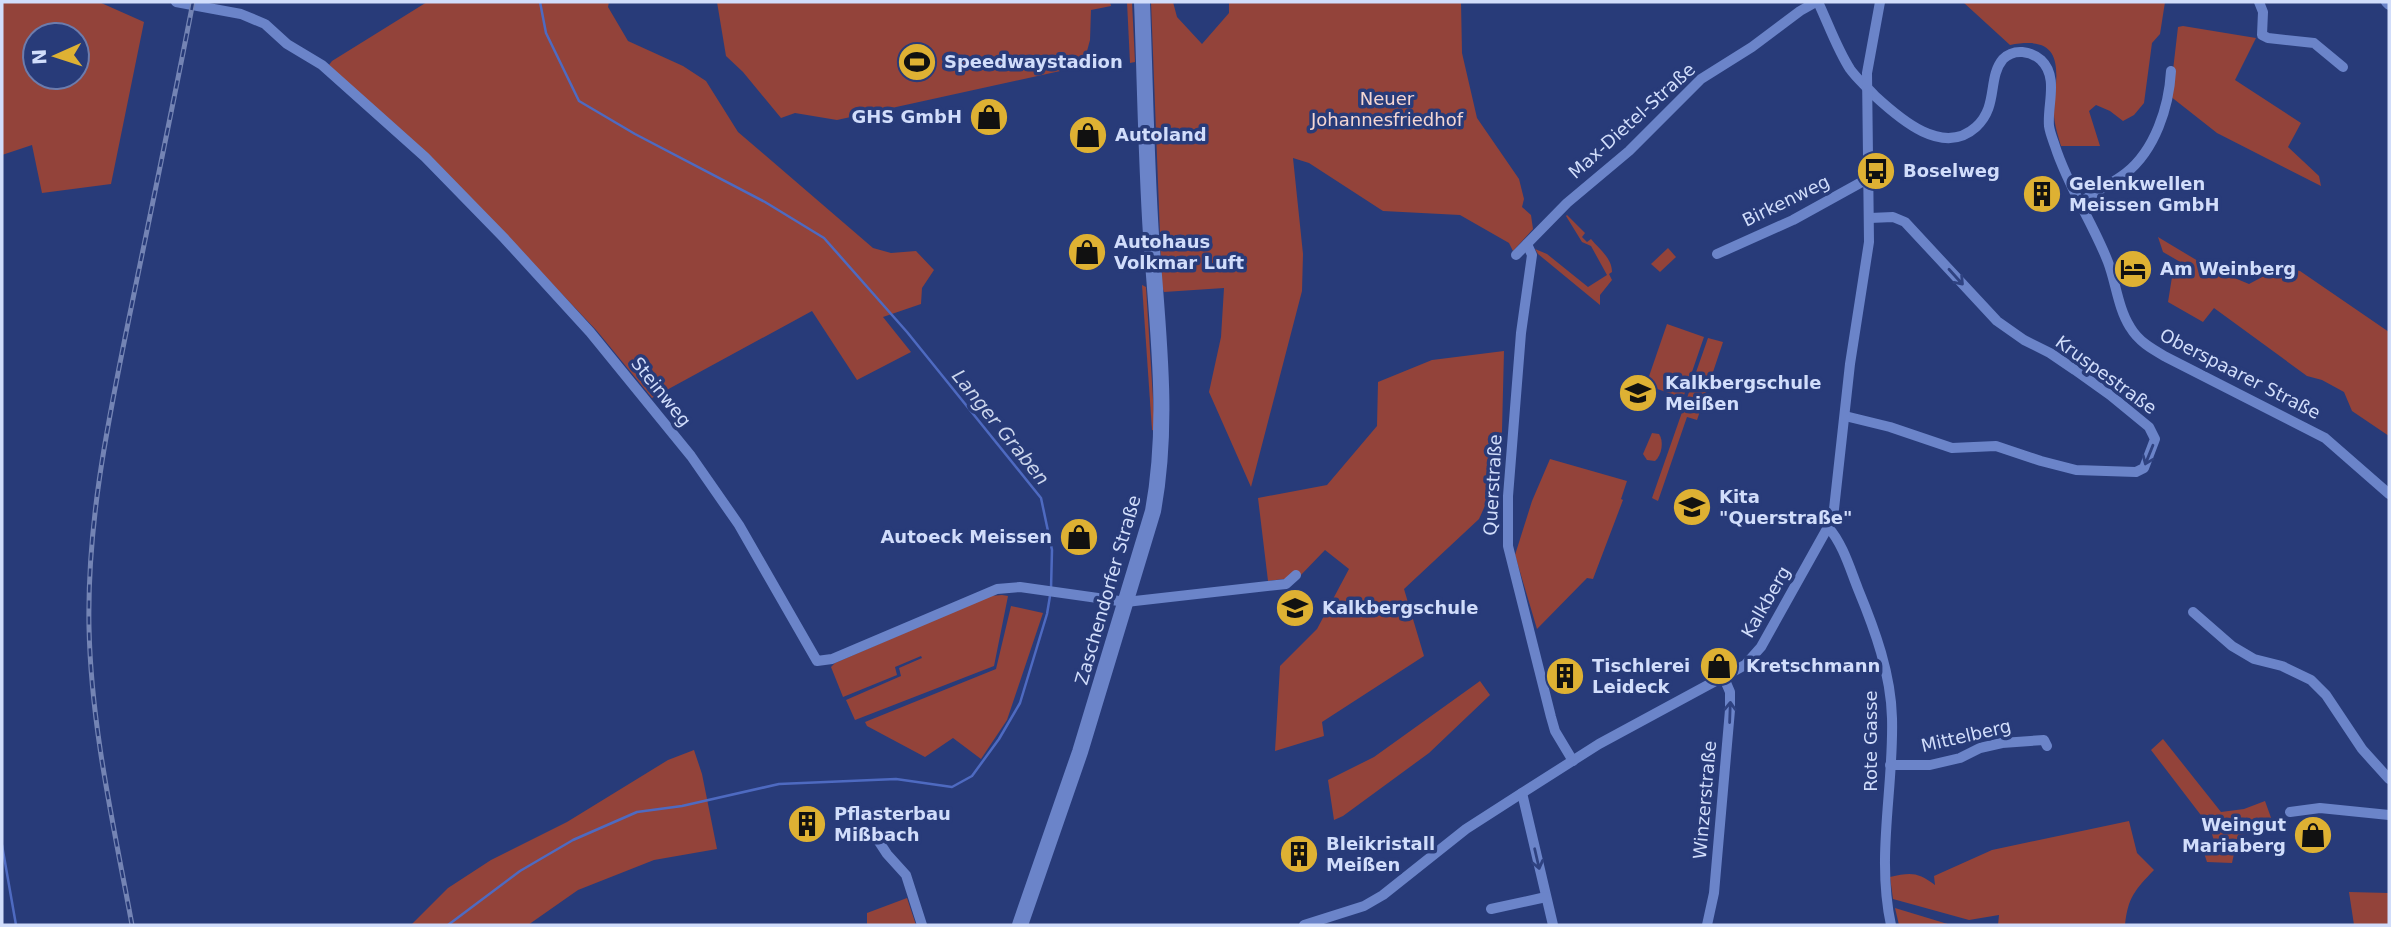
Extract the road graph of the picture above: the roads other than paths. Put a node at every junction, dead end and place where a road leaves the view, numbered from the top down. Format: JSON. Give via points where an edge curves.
{"nodes":[{"id":1,"x":176,"y":2,"type":"edge"},
{"id":2,"x":1142,"y":2,"type":"edge"},
{"id":3,"x":1817,"y":2,"type":"edge"},
{"id":4,"x":1880,"y":2,"type":"edge"},
{"id":5,"x":2259,"y":2,"type":"edge"},
{"id":6,"x":2343,"y":67,"type":"dead end"},
{"id":7,"x":2171,"y":71,"type":"dead end"},
{"id":8,"x":1868,"y":88,"type":"junction"},
{"id":9,"x":1869,"y":178,"type":"junction"},
{"id":10,"x":2080,"y":203,"type":"junction"},
{"id":11,"x":1870,"y":218,"type":"junction"},
{"id":12,"x":1527,"y":244,"type":"junction"},
{"id":13,"x":1717,"y":254,"type":"dead end"},
{"id":14,"x":1516,"y":255,"type":"dead end"},
{"id":15,"x":1845,"y":416,"type":"junction"},
{"id":16,"x":2389,"y":494,"type":"edge"},
{"id":17,"x":1828,"y":527,"type":"junction"},
{"id":18,"x":1296,"y":575,"type":"dead end"},
{"id":19,"x":1126,"y":603,"type":"junction"},
{"id":20,"x":2193,"y":612,"type":"dead end"},
{"id":21,"x":1724,"y":678,"type":"junction"},
{"id":22,"x":2047,"y":746,"type":"dead end"},
{"id":23,"x":1573,"y":761,"type":"junction"},
{"id":24,"x":1890,"y":765,"type":"junction"},
{"id":25,"x":2389,"y":779,"type":"edge"},
{"id":26,"x":1522,"y":793,"type":"junction"},
{"id":27,"x":2290,"y":812,"type":"dead end"},
{"id":28,"x":2389,"y":814,"type":"edge"},
{"id":29,"x":872,"y":831,"type":"dead end"},
{"id":30,"x":1546,"y":897,"type":"junction"},
{"id":31,"x":1491,"y":909,"type":"dead end"},
{"id":32,"x":922,"y":925,"type":"edge"},
{"id":33,"x":1020,"y":925,"type":"edge"},
{"id":34,"x":1304,"y":925,"type":"edge"},
{"id":35,"x":1553,"y":925,"type":"edge"},
{"id":36,"x":1707,"y":925,"type":"edge"},
{"id":37,"x":1891,"y":925,"type":"edge"}],
"edges":[{"from":1,"to":19,"type":"street","name":"Steinweg","via":[[242,14],[265,24],[322,65],[504,237],[590,332],[691,456],[739,525],[817,661],[832,659],[986,592],[1008,587]]},
{"from":2,"to":19,"type":"street","name":"Zaschendorfer Straße","via":[[1162,455],[1153,511]]},
{"from":3,"to":8,"type":"street","via":[[1850,69]]},
{"from":3,"to":12,"type":"street","name":"Max-Dietel-Straße","via":[[1701,79]]},
{"from":4,"to":8,"type":"street"},
{"from":5,"to":6,"type":"street","via":[[2262,35],[2315,43]]},
{"from":7,"to":10,"type":"street","via":[[2152,141],[2127,173]]},
{"from":8,"to":9,"type":"street","name":"Kalkberg"},
{"from":8,"to":10,"type":"street","name":"Oberspaarer Straße","via":[[1918,129],[1953,137],[1983,120],[2002,61],[2015,53],[2032,54],[2049,69],[2049,127]]},
{"from":9,"to":11,"type":"street","name":"Kalkberg"},
{"from":9,"to":13,"type":"street","name":"Birkenweg","via":[[1793,220]]},
{"from":10,"to":16,"type":"street","name":"Oberspaarer Straße","via":[[2108,263],[2126,319],[2145,345],[2325,438]]},
{"from":11,"to":15,"type":"street","name":"Kalkberg"},
{"from":11,"to":15,"type":"street","name":"Kruspestraße","one_way":true,"via":[[1901,219],[1997,321],[2110,396],[2149,427],[2155,439],[2146,465],[2136,472],[2114,473],[2060,467],[2004,447],[1952,448]]},
{"from":12,"to":14,"type":"street","name":"Max-Dietel-Straße"},
{"from":12,"to":23,"type":"street","name":"Querstraße","via":[[1532,255],[1521,333],[1508,546],[1555,731]]},
{"from":15,"to":17,"type":"street","name":"Kalkberg"},
{"from":17,"to":21,"type":"street","name":"Kalkberg","via":[[1761,647],[1745,665]]},
{"from":17,"to":24,"type":"street","name":"Rote Gasse","via":[[1861,596],[1888,680]]},
{"from":18,"to":19,"type":"street","via":[[1286,584]]},
{"from":19,"to":33,"type":"street","name":"Zaschendorfer Straße"},
{"from":20,"to":25,"type":"street","via":[[2254,659],[2311,680]]},
{"from":21,"to":23,"type":"street","name":"Kalkberg"},
{"from":36,"to":21,"type":"street","name":"Winzerstraße","one_way":true,"via":[[1714,893],[1730,710]]},
{"from":22,"to":24,"type":"street","name":"Mittelberg","via":[[2044,740],[2002,743],[1930,765]]},
{"from":23,"to":26,"type":"street","name":"Kalkberg"},
{"from":24,"to":37,"type":"street","name":"Rote Gasse","via":[[1884,877]]},
{"from":26,"to":30,"type":"street","one_way":true},
{"from":26,"to":34,"type":"street","name":"Kalkberg","via":[[1466,829],[1383,895],[1364,906]]},
{"from":27,"to":28,"type":"street","via":[[2320,808]]},
{"from":29,"to":32,"type":"street","via":[[906,875]]},
{"from":30,"to":31,"type":"street"},
{"from":30,"to":35,"type":"street"}]}
